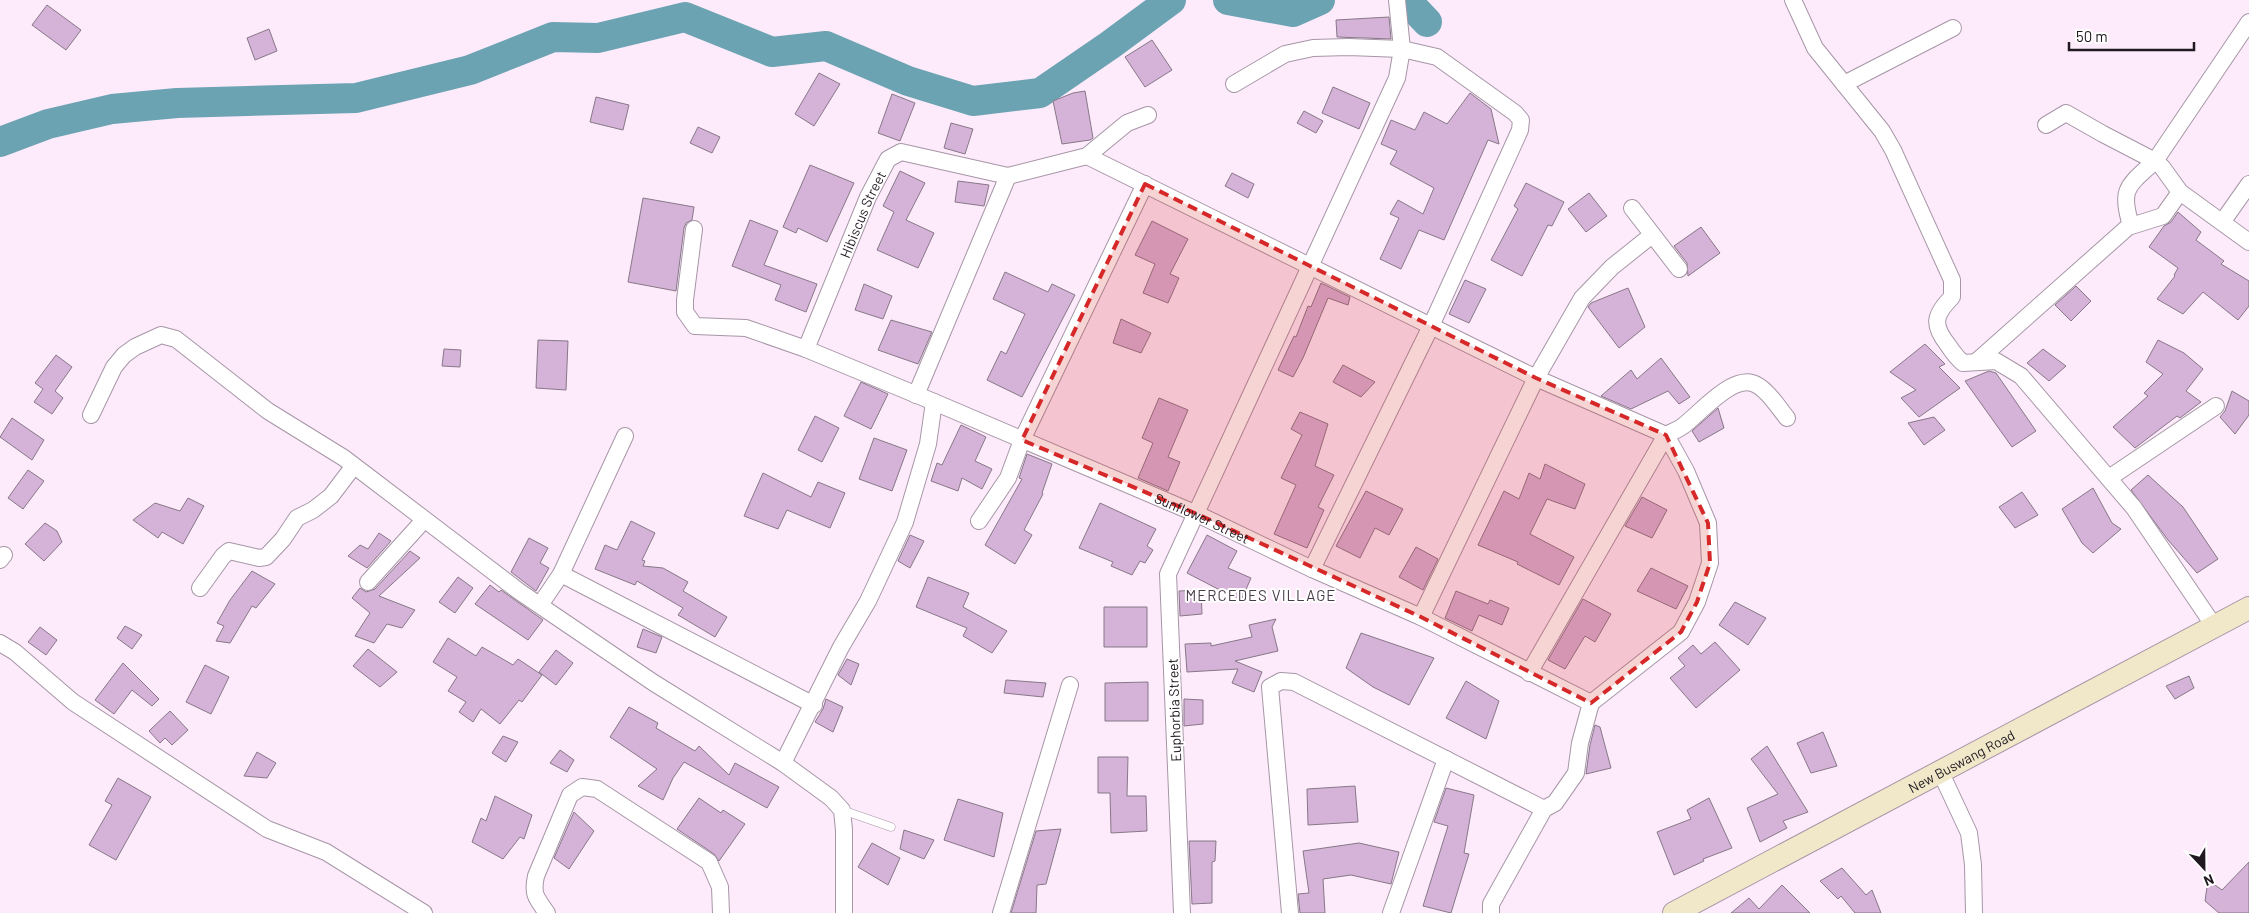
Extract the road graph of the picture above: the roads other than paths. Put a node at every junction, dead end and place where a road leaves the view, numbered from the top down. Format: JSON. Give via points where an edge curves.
{"nodes":[{"id":1,"x":1397,"y":0,"type":"edge"},
{"id":2,"x":1793,"y":0,"type":"edge"},
{"id":3,"x":2249,"y":22,"type":"edge"},
{"id":4,"x":1952,"y":28,"type":"dead end"},
{"id":5,"x":1402,"y":50,"type":"junction"},
{"id":6,"x":1234,"y":84,"type":"dead end"},
{"id":7,"x":1844,"y":84,"type":"junction"},
{"id":8,"x":1148,"y":115,"type":"dead end"},
{"id":9,"x":2046,"y":125,"type":"dead end"},
{"id":10,"x":1087,"y":156,"type":"junction"},
{"id":11,"x":2155,"y":161,"type":"junction"},
{"id":12,"x":1008,"y":176,"type":"junction"},
{"id":13,"x":1145,"y":184,"type":"junction"},
{"id":14,"x":2249,"y":184,"type":"edge"},
{"id":15,"x":2180,"y":192,"type":"junction"},
{"id":16,"x":1632,"y":208,"type":"dead end"},
{"id":17,"x":2223,"y":221,"type":"junction"},
{"id":18,"x":2131,"y":225,"type":"junction"},
{"id":19,"x":694,"y":229,"type":"dead end"},
{"id":20,"x":1652,"y":235,"type":"junction"},
{"id":21,"x":2249,"y":242,"type":"edge"},
{"id":22,"x":1310,"y":266,"type":"junction"},
{"id":23,"x":1679,"y":269,"type":"dead end"},
{"id":24,"x":1431,"y":326,"type":"junction"},
{"id":25,"x":806,"y":349,"type":"junction"},
{"id":26,"x":1976,"y":362,"type":"junction"},
{"id":27,"x":1536,"y":378,"type":"junction"},
{"id":28,"x":916,"y":395,"type":"junction"},
{"id":29,"x":934,"y":402,"type":"junction"},
{"id":30,"x":2216,"y":406,"type":"dead end"},
{"id":31,"x":91,"y":415,"type":"dead end"},
{"id":32,"x":1787,"y":418,"type":"dead end"},
{"id":33,"x":1666,"y":435,"type":"junction"},
{"id":34,"x":625,"y":436,"type":"dead end"},
{"id":35,"x":1022,"y":440,"type":"junction"},
{"id":36,"x":353,"y":467,"type":"junction"},
{"id":37,"x":2109,"y":478,"type":"junction"},
{"id":38,"x":1197,"y":514,"type":"junction"},
{"id":39,"x":424,"y":520,"type":"junction"},
{"id":40,"x":979,"y":521,"type":"dead end"},
{"id":41,"x":1312,"y":569,"type":"junction"},
{"id":42,"x":561,"y":574,"type":"junction"},
{"id":43,"x":368,"y":582,"type":"dead end"},
{"id":44,"x":200,"y":588,"type":"dead end"},
{"id":45,"x":540,"y":605,"type":"junction"},
{"id":46,"x":2249,"y":608,"type":"edge"},
{"id":47,"x":1421,"y":617,"type":"junction"},
{"id":48,"x":2214,"y":626,"type":"junction"},
{"id":49,"x":0,"y":643,"type":"edge"},
{"id":50,"x":1529,"y":673,"type":"junction"},
{"id":51,"x":1070,"y":685,"type":"dead end"},
{"id":52,"x":1591,"y":703,"type":"junction"},
{"id":53,"x":814,"y":705,"type":"junction"},
{"id":54,"x":1446,"y":759,"type":"junction"},
{"id":55,"x":783,"y":763,"type":"junction"},
{"id":56,"x":1940,"y":771,"type":"junction"},
{"id":57,"x":1544,"y":809,"type":"junction"},
{"id":58,"x":842,"y":810,"type":"junction"},
{"id":59,"x":891,"y":827,"type":"dead end"},
{"id":60,"x":424,"y":913,"type":"edge"},
{"id":61,"x":547,"y":913,"type":"edge"},
{"id":62,"x":721,"y":913,"type":"edge"},
{"id":63,"x":844,"y":913,"type":"edge"},
{"id":64,"x":1002,"y":913,"type":"edge"},
{"id":65,"x":1182,"y":913,"type":"edge"},
{"id":66,"x":1290,"y":913,"type":"edge"},
{"id":67,"x":1391,"y":913,"type":"edge"},
{"id":68,"x":1491,"y":913,"type":"edge"},
{"id":69,"x":1674,"y":913,"type":"edge"},
{"id":70,"x":1974,"y":913,"type":"edge"}],
"edges":[{"from":1,"to":5,"type":"street","name":"Euphorbia Street"},
{"from":2,"to":7,"type":"street","via":[[1815,48]]},
{"from":3,"to":11,"type":"street"},
{"from":4,"to":7,"type":"street"},
{"from":5,"to":6,"type":"street","via":[[1313,48],[1285,54]]},
{"from":5,"to":22,"type":"street","name":"Euphorbia Street","via":[[1397,78]]},
{"from":5,"to":24,"type":"street","via":[[1437,57],[1521,120],[1520,130]]},
{"from":7,"to":26,"type":"street","via":[[1893,150],[1952,280],[1952,297],[1939,314],[1937,330],[1960,361]]},
{"from":8,"to":10,"type":"street","via":[[1126,123]]},
{"from":9,"to":11,"type":"street","via":[[2066,113]]},
{"from":10,"to":12,"type":"street","name":"Hibiscus Street"},
{"from":10,"to":13,"type":"street"},
{"from":11,"to":15,"type":"street"},
{"from":11,"to":18,"type":"street","via":[[2133,182],[2125,197]]},
{"from":12,"to":25,"type":"street","name":"Hibiscus Street","via":[[901,152],[888,159],[868,197]]},
{"from":12,"to":28,"type":"street"},
{"from":13,"to":22,"type":"street"},
{"from":13,"to":35,"type":"street"},
{"from":14,"to":17,"type":"street"},
{"from":15,"to":17,"type":"street"},
{"from":15,"to":18,"type":"street","via":[[2163,216]]},
{"from":16,"to":20,"type":"street"},
{"from":17,"to":21,"type":"street"},
{"from":18,"to":26,"type":"street"},
{"from":19,"to":25,"type":"street","name":"Sunflower Street","via":[[685,312],[695,326],[746,328]]},
{"from":20,"to":23,"type":"street"},
{"from":20,"to":27,"type":"street","via":[[1612,267],[1582,298]]},
{"from":22,"to":24,"type":"street"},
{"from":22,"to":38,"type":"street","name":"Euphorbia Street"},
{"from":24,"to":27,"type":"street"},
{"from":24,"to":41,"type":"street"},
{"from":25,"to":28,"type":"street","name":"Sunflower Street"},
{"from":26,"to":37,"type":"street","via":[[1996,360],[2021,376]]},
{"from":27,"to":33,"type":"street"},
{"from":27,"to":47,"type":"street"},
{"from":28,"to":29,"type":"street","name":"Sunflower Street"},
{"from":29,"to":35,"type":"street","name":"Sunflower Street"},
{"from":29,"to":53,"type":"street","via":[[928,444],[904,522],[868,602]]},
{"from":30,"to":37,"type":"street"},
{"from":31,"to":36,"type":"street","via":[[114,367],[124,355],[162,335],[176,339],[268,411],[344,458]]},
{"from":32,"to":33,"type":"street","via":[[1761,388],[1742,382],[1731,386],[1682,427]]},
{"from":33,"to":50,"type":"street"},
{"from":33,"to":52,"type":"street","via":[[1708,523],[1710,563],[1697,602],[1680,632]]},
{"from":34,"to":42,"type":"street"},
{"from":35,"to":38,"type":"street","name":"Sunflower Street"},
{"from":35,"to":40,"type":"street","via":[[1008,478]]},
{"from":36,"to":39,"type":"street"},
{"from":36,"to":44,"type":"street","via":[[330,496],[313,510],[296,518],[266,557],[229,552],[222,556]]},
{"from":37,"to":48,"type":"street","via":[[2134,508]]},
{"from":38,"to":41,"type":"street","name":"Sunflower Street"},
{"from":38,"to":65,"type":"street","name":"Euphorbia Street","via":[[1168,574]]},
{"from":39,"to":43,"type":"street"},
{"from":39,"to":45,"type":"street"},
{"from":41,"to":47,"type":"street","name":"Sunflower Street"},
{"from":42,"to":45,"type":"street"},
{"from":42,"to":53,"type":"street"},
{"from":45,"to":55,"type":"street","via":[[654,683]]},
{"from":46,"to":48,"type":"street","name":"New Buswang Road"},
{"from":47,"to":50,"type":"street","name":"Sunflower Street"},
{"from":48,"to":56,"type":"street","name":"New Buswang Road"},
{"from":49,"to":60,"type":"street","via":[[73,702],[267,830],[326,852]]},
{"from":50,"to":52,"type":"street","name":"Sunflower Street"},
{"from":51,"to":64,"type":"street"},
{"from":52,"to":57,"type":"street","via":[[1576,773],[1555,803]]},
{"from":53,"to":55,"type":"street"},
{"from":54,"to":57,"type":"street"},
{"from":54,"to":66,"type":"street","via":[[1294,682],[1281,681],[1270,687]]},
{"from":54,"to":67,"type":"street"},
{"from":55,"to":58,"type":"street","via":[[831,798]]},
{"from":56,"to":69,"type":"street","name":"New Buswang Road"},
{"from":56,"to":70,"type":"street","via":[[1969,833]]},
{"from":57,"to":68,"type":"street","via":[[1491,904]]},
{"from":58,"to":59,"type":"lane"},
{"from":58,"to":63,"type":"street"},
{"from":61,"to":62,"type":"street","via":[[533,889],[536,876],[570,795],[582,787],[597,789],[709,862],[720,887]]}]}
